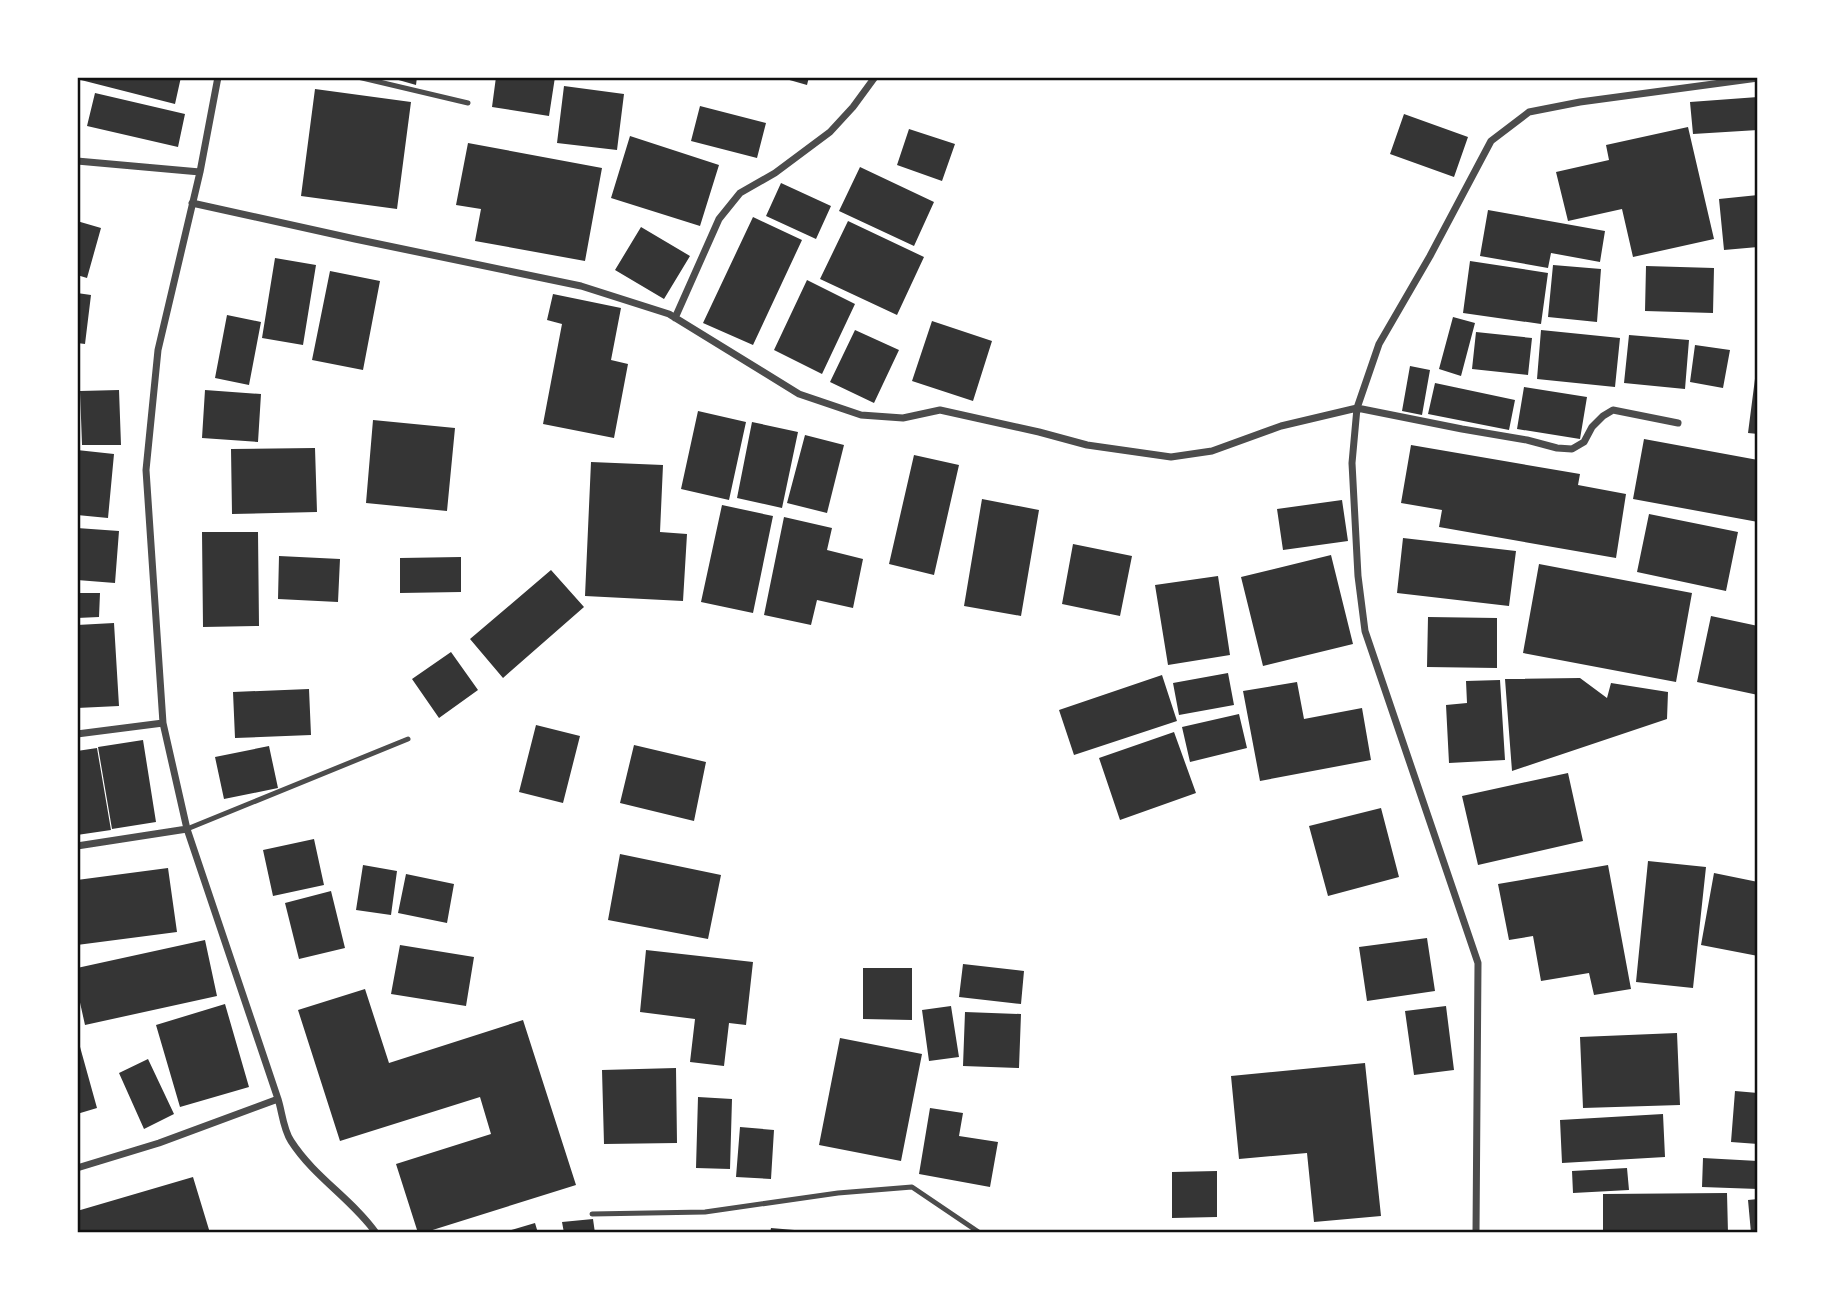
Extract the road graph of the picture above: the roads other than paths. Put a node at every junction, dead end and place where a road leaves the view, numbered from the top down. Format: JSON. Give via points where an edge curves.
{"nodes":[{"id":1,"x":218,"y":77,"type":"edge"},
{"id":2,"x":358,"y":77,"type":"edge"},
{"id":3,"x":875,"y":77,"type":"edge"},
{"id":4,"x":1758,"y":78,"type":"edge"},
{"id":5,"x":468,"y":103,"type":"dead end"},
{"id":6,"x":77,"y":161,"type":"edge"},
{"id":7,"x":200,"y":172,"type":"junction"},
{"id":8,"x":192,"y":203,"type":"junction"},
{"id":9,"x":675,"y":318,"type":"junction"},
{"id":10,"x":1357,"y":408,"type":"junction"},
{"id":11,"x":1678,"y":423,"type":"dead end"},
{"id":12,"x":163,"y":723,"type":"junction"},
{"id":13,"x":77,"y":734,"type":"edge"},
{"id":14,"x":408,"y":739,"type":"dead end"},
{"id":15,"x":187,"y":829,"type":"junction"},
{"id":16,"x":77,"y":846,"type":"edge"},
{"id":17,"x":278,"y":1098,"type":"junction"},
{"id":18,"x":77,"y":1168,"type":"edge"},
{"id":19,"x":592,"y":1214,"type":"dead end"},
{"id":20,"x":376,"y":1233,"type":"edge"},
{"id":21,"x":980,"y":1233,"type":"edge"},
{"id":22,"x":1476,"y":1233,"type":"edge"}],
"edges":[{"from":1,"to":7,"type":"street"},
{"from":2,"to":5,"type":"lane"},
{"from":3,"to":9,"type":"street","via":[[830,132],[740,193],[719,219]]},
{"from":4,"to":10,"type":"street","via":[[1529,112],[1491,141],[1379,344]]},
{"from":6,"to":7,"type":"street"},
{"from":7,"to":8,"type":"street"},
{"from":8,"to":9,"type":"street","via":[[581,286]]},
{"from":8,"to":12,"type":"street","via":[[158,350],[146,470]]},
{"from":9,"to":10,"type":"street","via":[[799,394],[861,415],[902,418],[940,410],[1087,445],[1171,457],[1212,451],[1281,426]]},
{"from":10,"to":11,"type":"street","via":[[1572,449],[1613,410]]},
{"from":10,"to":22,"type":"street","via":[[1352,463],[1365,631],[1478,962]]},
{"from":12,"to":13,"type":"street"},
{"from":12,"to":15,"type":"street"},
{"from":14,"to":15,"type":"lane"},
{"from":15,"to":16,"type":"street"},
{"from":15,"to":17,"type":"street"},
{"from":17,"to":18,"type":"street"},
{"from":17,"to":20,"type":"street","via":[[289,1139],[320,1178],[365,1216]]},
{"from":19,"to":21,"type":"lane","via":[[705,1212],[912,1187]]}]}
